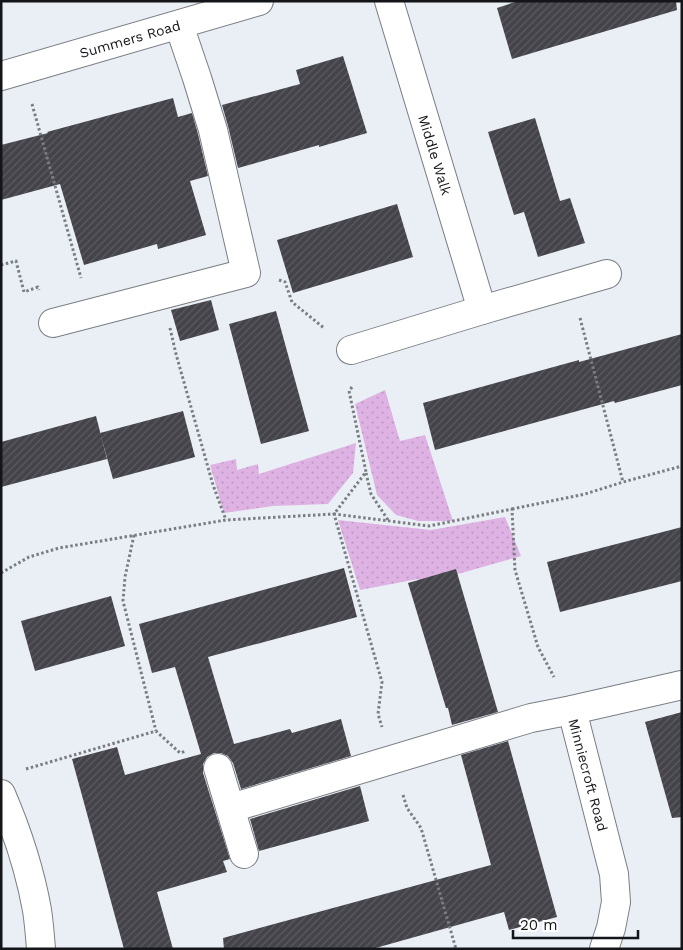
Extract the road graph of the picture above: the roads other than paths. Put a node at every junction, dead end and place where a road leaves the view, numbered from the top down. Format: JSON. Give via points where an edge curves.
{"nodes":[{"id":1,"x":259,"y":1,"type":"edge"},
{"id":2,"x":389,"y":1,"type":"edge"},
{"id":3,"x":179,"y":25,"type":"junction"},
{"id":4,"x":12,"y":73,"type":"edge"},
{"id":5,"x":607,"y":274,"type":"dead end"},
{"id":6,"x":482,"y":310,"type":"junction"},
{"id":7,"x":53,"y":323,"type":"road end"},
{"id":8,"x":351,"y":350,"type":"road end"},
{"id":9,"x":682,"y":685,"type":"edge"},
{"id":10,"x":572,"y":710,"type":"junction"},
{"id":11,"x":218,"y":768,"type":"road end"},
{"id":12,"x":1,"y":794,"type":"edge"},
{"id":13,"x":231,"y":808,"type":"junction"},
{"id":14,"x":244,"y":854,"type":"dead end"},
{"id":15,"x":41,"y":949,"type":"edge"},
{"id":16,"x":604,"y":949,"type":"edge"}],
"edges":[{"from":1,"to":3,"type":"street","name":"Summers Road"},
{"from":2,"to":6,"type":"street","name":"Middle Walk"},
{"from":3,"to":4,"type":"street","name":"Summers Road"},
{"from":3,"to":7,"type":"street","via":[[213,130],[246,273]]},
{"from":5,"to":6,"type":"street"},
{"from":6,"to":8,"type":"street"},
{"from":9,"to":10,"type":"street","name":"Minniecroft Road"},
{"from":10,"to":13,"type":"street","via":[[531,718]]},
{"from":10,"to":16,"type":"street","name":"Minniecroft Road","via":[[614,874],[616,902]]},
{"from":11,"to":13,"type":"street"},
{"from":12,"to":15,"type":"street","via":[[27,867],[37,910]]},
{"from":13,"to":14,"type":"street"}]}
